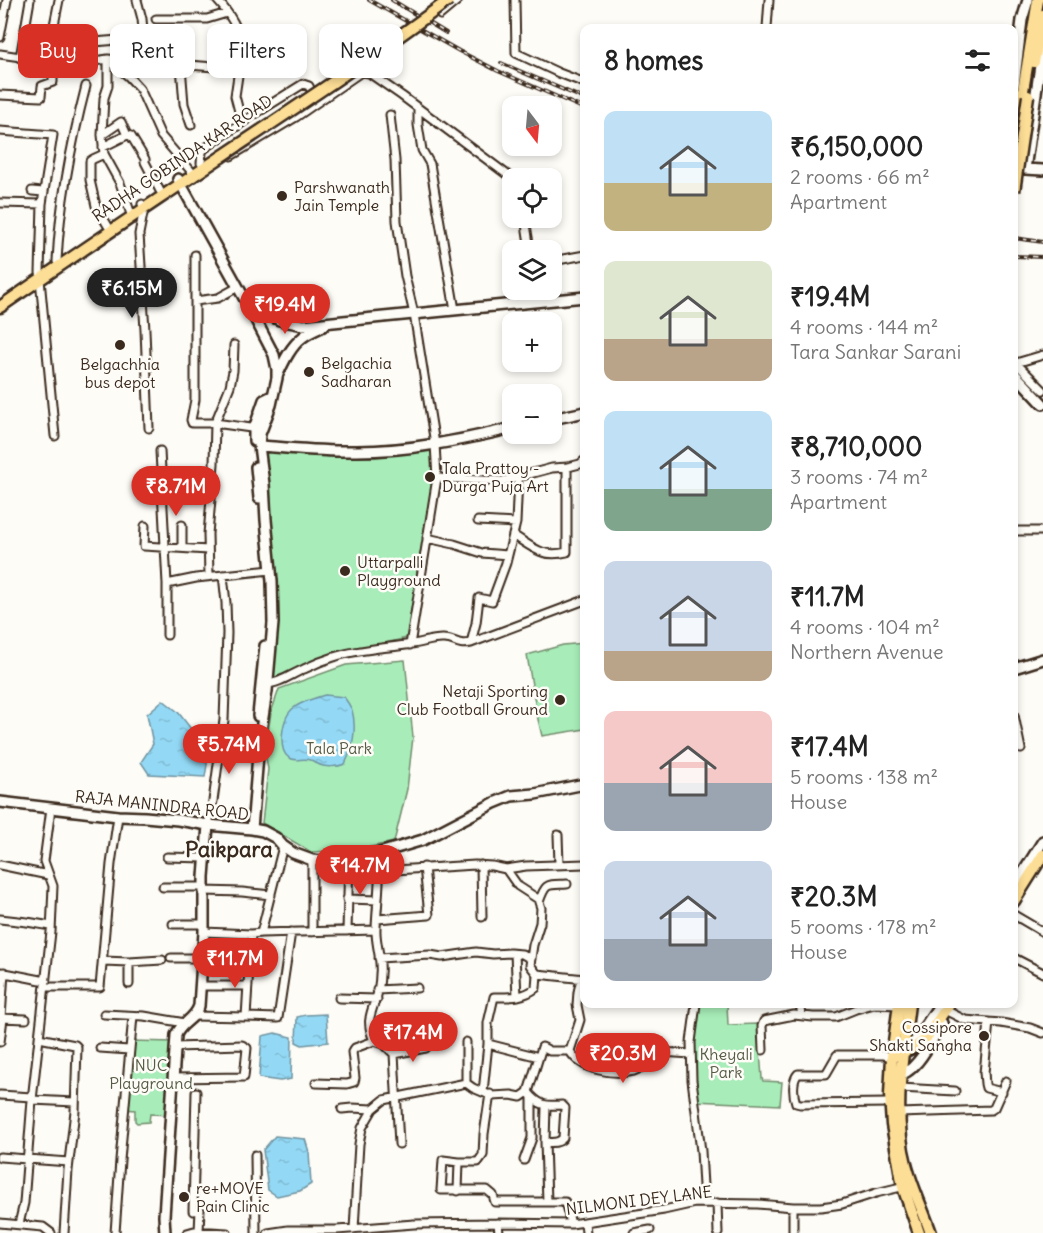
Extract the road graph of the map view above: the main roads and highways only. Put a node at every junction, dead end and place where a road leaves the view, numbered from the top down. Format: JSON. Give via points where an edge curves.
{"nodes":[{"id":1,"x":441,"y":0,"type":"edge"},
{"id":2,"x":449,"y":0,"type":"edge"},
{"id":3,"x":1038,"y":0,"type":"edge"},
{"id":4,"x":1043,"y":15,"type":"edge"},
{"id":5,"x":1035,"y":92,"type":"edge"},
{"id":6,"x":1018,"y":121,"type":"edge"},
{"id":7,"x":220,"y":154,"type":"junction"},
{"id":8,"x":1018,"y":172,"type":"edge"},
{"id":9,"x":192,"y":173,"type":"junction"},
{"id":10,"x":180,"y":182,"type":"junction"},
{"id":11,"x":143,"y":206,"type":"junction"},
{"id":12,"x":131,"y":214,"type":"junction"},
{"id":13,"x":40,"y":276,"type":"junction"},
{"id":14,"x":0,"y":300,"type":"edge"},
{"id":15,"x":0,"y":307,"type":"edge"},
{"id":16,"x":1043,"y":855,"type":"edge"},
{"id":17,"x":1018,"y":895,"type":"edge"},
{"id":18,"x":902,"y":1008,"type":"edge"},
{"id":19,"x":949,"y":1008,"type":"edge"},
{"id":20,"x":902,"y":1053,"type":"junction"},
{"id":21,"x":896,"y":1075,"type":"junction"},
{"id":22,"x":908,"y":1186,"type":"junction"},
{"id":23,"x":919,"y":1233,"type":"edge"},
{"id":24,"x":932,"y":1233,"type":"edge"}],
"edges":[{"from":1,"to":7,"type":"main road","name":"RADHA GOBINDA KAR ROAD"},
{"from":2,"to":7,"type":"main road","bridge":true,"via":[[361,64]]},
{"from":3,"to":6,"type":"main road"},
{"from":4,"to":5,"type":"main road"},
{"from":5,"to":8,"type":"main road","bridge":true},
{"from":7,"to":9,"type":"main road"},
{"from":7,"to":9,"type":"main road","name":"RADHA GOBINDA KAR ROAD","via":[[201,163]]},
{"from":9,"to":10,"type":"main road"},
{"from":10,"to":11,"type":"main road"},
{"from":10,"to":11,"type":"main road","name":"RADHA GOBINDA KAR ROAD","via":[[160,191]]},
{"from":11,"to":12,"type":"main road"},
{"from":12,"to":13,"type":"main road"},
{"from":12,"to":13,"type":"main road","name":"RADHA GOBINDA KAR ROAD","via":[[108,226]]},
{"from":13,"to":14,"type":"main road","name":"RADHA GOBINDA KAR ROAD"},
{"from":13,"to":15,"type":"main road"},
{"from":16,"to":17,"type":"main road"},
{"from":18,"to":20,"type":"main road"},
{"from":19,"to":20,"type":"main road","via":[[924,1041]]},
{"from":20,"to":21,"type":"main road"},
{"from":21,"to":22,"type":"main road"},
{"from":21,"to":22,"type":"main road","via":[[891,1103],[893,1134]]},
{"from":22,"to":23,"type":"main road"},
{"from":22,"to":24,"type":"main road"}]}
